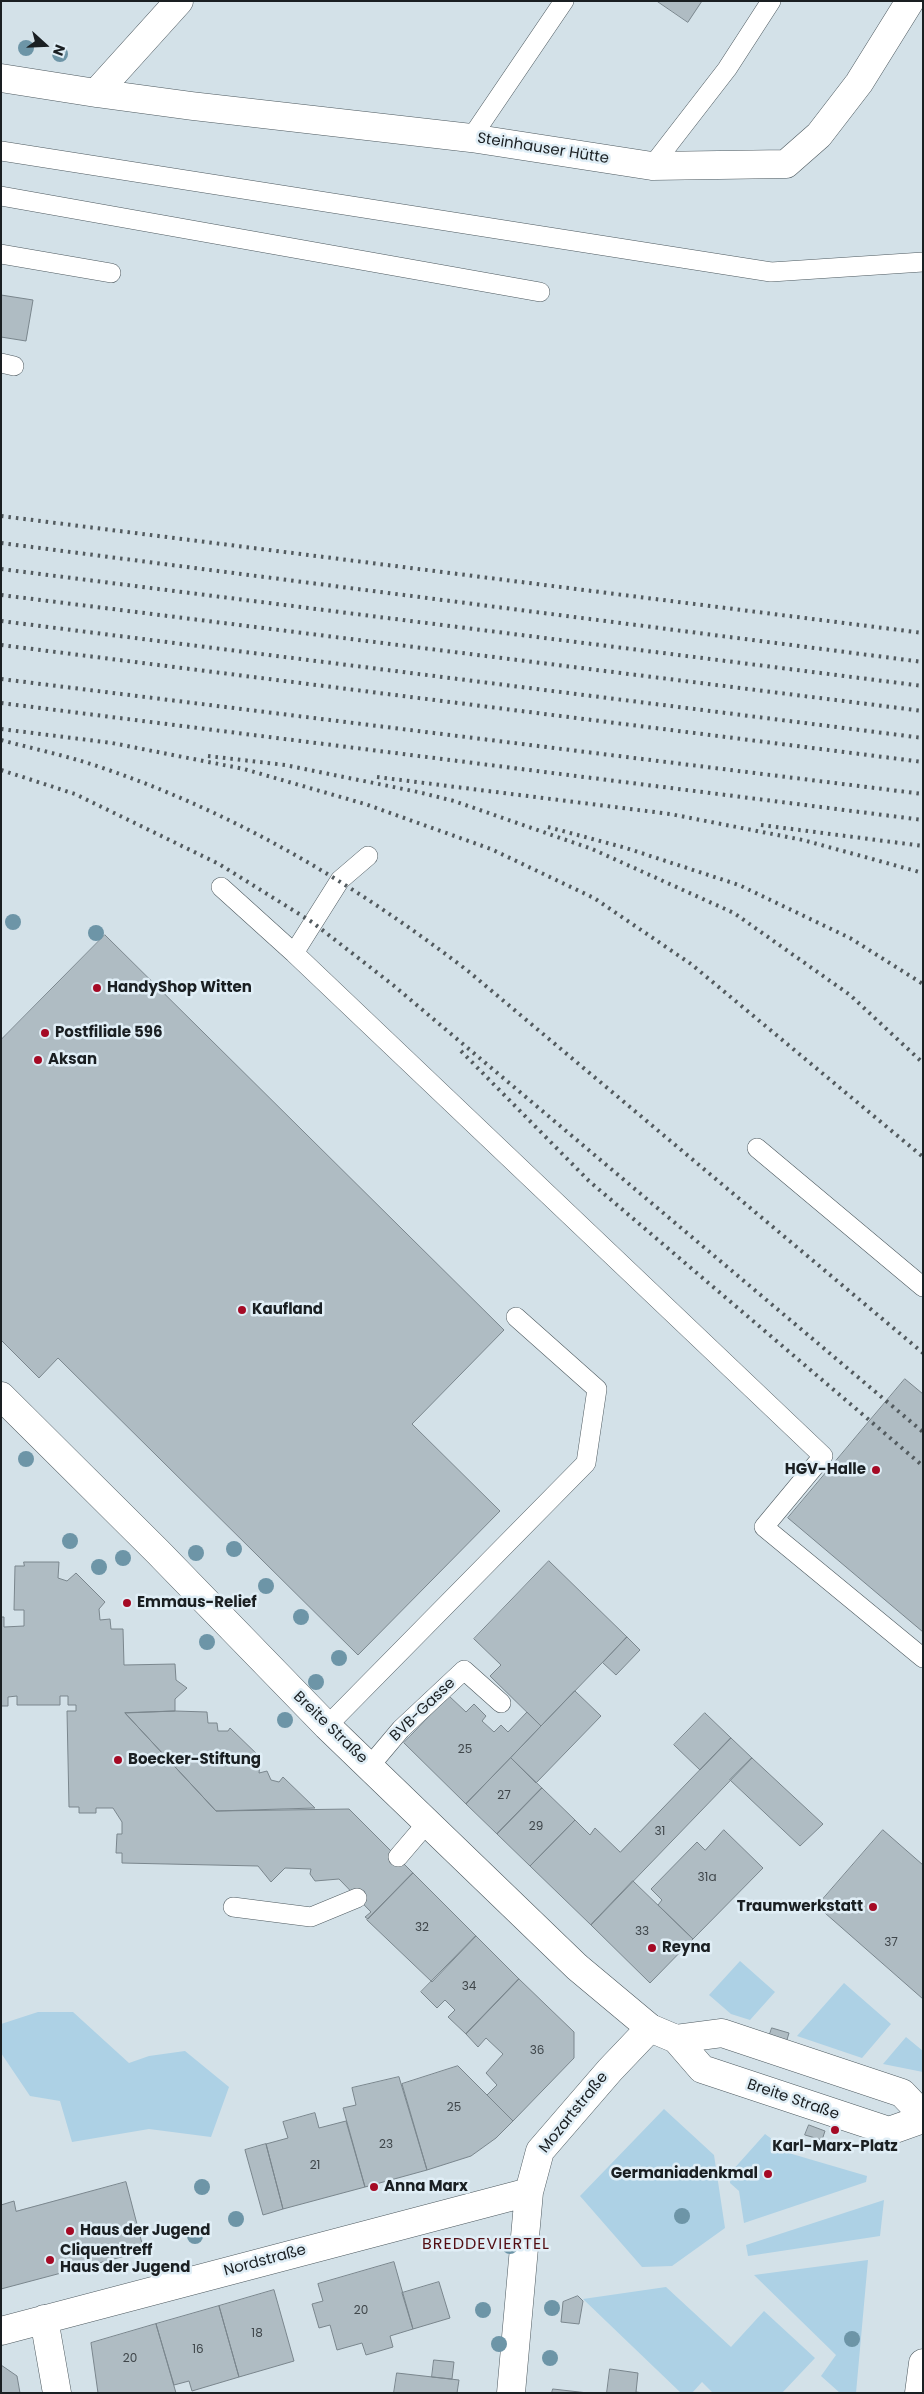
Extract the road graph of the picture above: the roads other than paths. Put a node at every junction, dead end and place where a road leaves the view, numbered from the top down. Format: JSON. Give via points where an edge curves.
{"nodes":[{"id":1,"x":179,"y":1,"type":"edge"},
{"id":2,"x":564,"y":1,"type":"edge"},
{"id":3,"x":771,"y":1,"type":"edge"},
{"id":4,"x":910,"y":1,"type":"edge"},
{"id":5,"x":1,"y":78,"type":"edge"},
{"id":6,"x":96,"y":93,"type":"junction"},
{"id":7,"x":471,"y":138,"type":"junction"},
{"id":8,"x":1,"y":151,"type":"edge"},
{"id":9,"x":652,"y":166,"type":"junction"},
{"id":10,"x":1,"y":196,"type":"edge"},
{"id":11,"x":1,"y":254,"type":"edge"},
{"id":12,"x":923,"y":262,"type":"edge"},
{"id":13,"x":111,"y":272,"type":"dead end"},
{"id":14,"x":540,"y":292,"type":"dead end"},
{"id":15,"x":368,"y":856,"type":"dead end"},
{"id":16,"x":221,"y":887,"type":"dead end"},
{"id":17,"x":294,"y":952,"type":"junction"},
{"id":18,"x":757,"y":1148,"type":"dead end"},
{"id":19,"x":923,"y":1287,"type":"edge"},
{"id":20,"x":516,"y":1317,"type":"dead end"},
{"id":21,"x":6,"y":1409,"type":"edge"},
{"id":22,"x":923,"y":1658,"type":"edge"},
{"id":23,"x":501,"y":1703,"type":"dead end"},
{"id":24,"x":327,"y":1726,"type":"junction"},
{"id":25,"x":369,"y":1767,"type":"junction"},
{"id":26,"x":427,"y":1823,"type":"junction"},
{"id":27,"x":398,"y":1857,"type":"dead end"},
{"id":28,"x":357,"y":1898,"type":"dead end"},
{"id":29,"x":233,"y":1907,"type":"dead end"},
{"id":30,"x":650,"y":2028,"type":"junction"},
{"id":31,"x":676,"y":2039,"type":"junction"},
{"id":32,"x":923,"y":2117,"type":"edge"},
{"id":33,"x":529,"y":2192,"type":"junction"},
{"id":34,"x":44,"y":2319,"type":"junction"},
{"id":35,"x":1,"y":2331,"type":"edge"},
{"id":36,"x":923,"y":2363,"type":"edge"},
{"id":37,"x":57,"y":2393,"type":"edge"},
{"id":38,"x":511,"y":2393,"type":"edge"},
{"id":39,"x":919,"y":2393,"type":"edge"}],
"edges":[{"from":1,"to":6,"type":"street"},
{"from":2,"to":7,"type":"lane"},
{"from":3,"to":9,"type":"lane","via":[[727,69]]},
{"from":4,"to":9,"type":"street","name":"Steinhauser Hütte","via":[[859,83],[819,135],[786,164]]},
{"from":5,"to":6,"type":"street","name":"Steinhauser Hütte"},
{"from":6,"to":7,"type":"street","name":"Steinhauser Hütte"},
{"from":7,"to":9,"type":"street","name":"Steinhauser Hütte"},
{"from":8,"to":12,"type":"lane","via":[[772,272]]},
{"from":10,"to":14,"type":"lane"},
{"from":11,"to":13,"type":"lane"},
{"from":15,"to":17,"type":"lane","via":[[340,880]]},
{"from":16,"to":17,"type":"lane"},
{"from":17,"to":22,"type":"lane","via":[[823,1456],[764,1527]]},
{"from":18,"to":19,"type":"lane"},
{"from":20,"to":24,"type":"lane","via":[[597,1389],[586,1463]]},
{"from":21,"to":24,"type":"street","name":"Breite Straße","via":[[158,1552]]},
{"from":23,"to":25,"type":"lane","name":"BVB-Gasse","via":[[464,1670],[401,1729]]},
{"from":24,"to":25,"type":"street","name":"Breite Straße"},
{"from":25,"to":26,"type":"street","name":"Breite Straße"},
{"from":26,"to":27,"type":"lane"},
{"from":26,"to":30,"type":"street","name":"Breite Straße","via":[[577,1967]]},
{"from":28,"to":29,"type":"lane","via":[[312,1916]]},
{"from":30,"to":31,"type":"street","name":"Breite Straße"},
{"from":30,"to":33,"type":"street","name":"Mozartstraße","via":[[540,2151]]},
{"from":31,"to":32,"type":"street","name":"Breite Straße","via":[[722,2033],[902,2093]]},
{"from":31,"to":32,"type":"street","name":"Breite Straße","via":[[702,2069],[888,2131]]},
{"from":33,"to":34,"type":"street","name":"Nordstraße"},
{"from":33,"to":38,"type":"street","name":"Mozartstraße"},
{"from":34,"to":35,"type":"street","name":"Nordstraße"},
{"from":34,"to":37,"type":"street"},
{"from":36,"to":39,"type":"street"}]}
